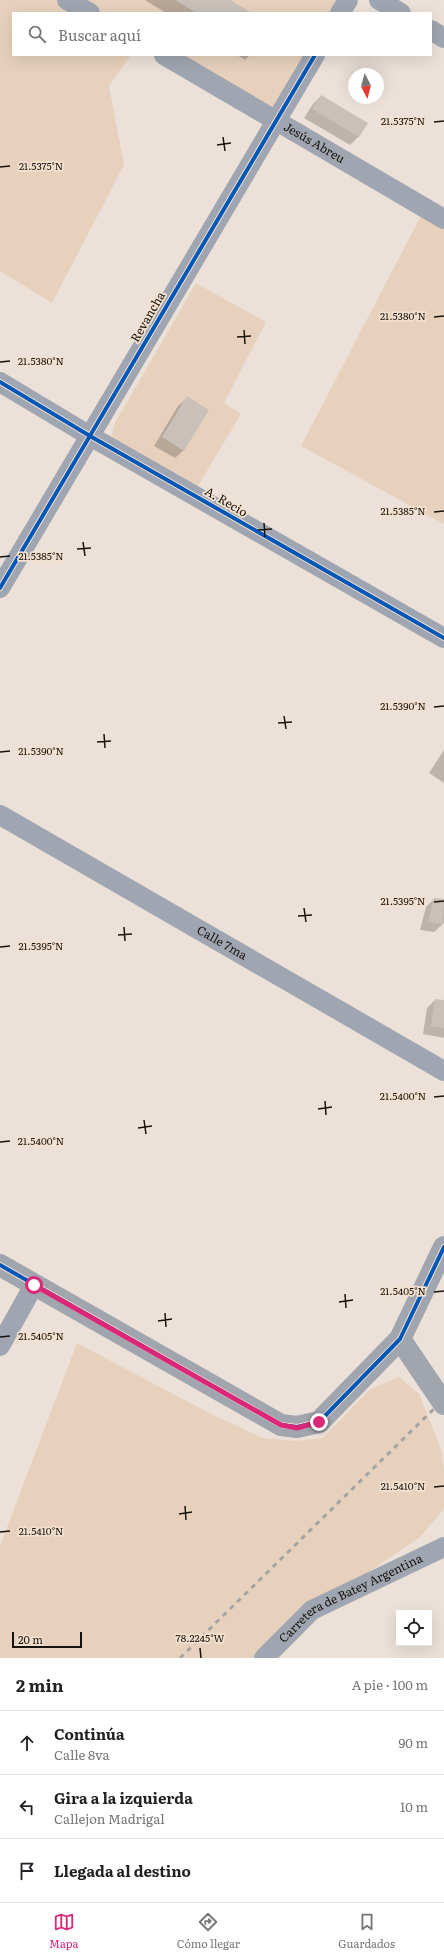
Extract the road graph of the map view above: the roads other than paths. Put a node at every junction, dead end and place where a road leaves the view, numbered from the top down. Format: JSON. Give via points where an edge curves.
{"nodes":[{"id":1,"x":67,"y":0,"type":"edge"},
{"id":2,"x":348,"y":0,"type":"edge"},
{"id":3,"x":379,"y":0,"type":"edge"},
{"id":4,"x":88,"y":12,"type":"edge"},
{"id":5,"x":341,"y":12,"type":"edge"},
{"id":6,"x":399,"y":12,"type":"edge"},
{"id":7,"x":432,"y":31,"type":"edge"},
{"id":8,"x":444,"y":38,"type":"edge"},
{"id":9,"x":166,"y":56,"type":"edge"},
{"id":10,"x":314,"y":56,"type":"edge"},
{"id":11,"x":275,"y":119,"type":"junction"},
{"id":12,"x":444,"y":219,"type":"edge"},
{"id":13,"x":0,"y":382,"type":"edge"},
{"id":14,"x":90,"y":436,"type":"junction"},
{"id":15,"x":0,"y":588,"type":"edge"},
{"id":16,"x":444,"y":638,"type":"edge"},
{"id":17,"x":0,"y":815,"type":"edge"},
{"id":18,"x":444,"y":1071,"type":"edge"},
{"id":19,"x":444,"y":1247,"type":"edge"},
{"id":20,"x":0,"y":1265,"type":"edge"},
{"id":21,"x":34,"y":1285,"type":"junction"},
{"id":22,"x":400,"y":1339,"type":"junction"},
{"id":23,"x":0,"y":1346,"type":"edge"},
{"id":24,"x":444,"y":1404,"type":"edge"},
{"id":25,"x":444,"y":1547,"type":"edge"},
{"id":26,"x":264,"y":1658,"type":"edge"}],
"edges":[{"from":1,"to":4,"type":"street"},
{"from":2,"to":5,"type":"street"},
{"from":3,"to":6,"type":"street"},
{"from":7,"to":8,"type":"street"},
{"from":9,"to":11,"type":"street","name":"Jesús Abreu"},
{"from":10,"to":11,"type":"street","name":"Revancha"},
{"from":11,"to":12,"type":"street","name":"Jesús Abreu"},
{"from":11,"to":14,"type":"street","name":"Revancha"},
{"from":13,"to":14,"type":"street","name":"A. Recio"},
{"from":14,"to":15,"type":"street","name":"Revancha"},
{"from":14,"to":16,"type":"street","name":"A. Recio"},
{"from":17,"to":18,"type":"street","name":"Calle 7ma"},
{"from":19,"to":22,"type":"street"},
{"from":20,"to":21,"type":"street"},
{"from":21,"to":22,"type":"street","via":[[281,1425],[297,1428],[319,1422]]},
{"from":21,"to":23,"type":"street"},
{"from":22,"to":24,"type":"street"},
{"from":25,"to":26,"type":"street","name":"Carretera de Batey Argentina","via":[[312,1610]]}]}
